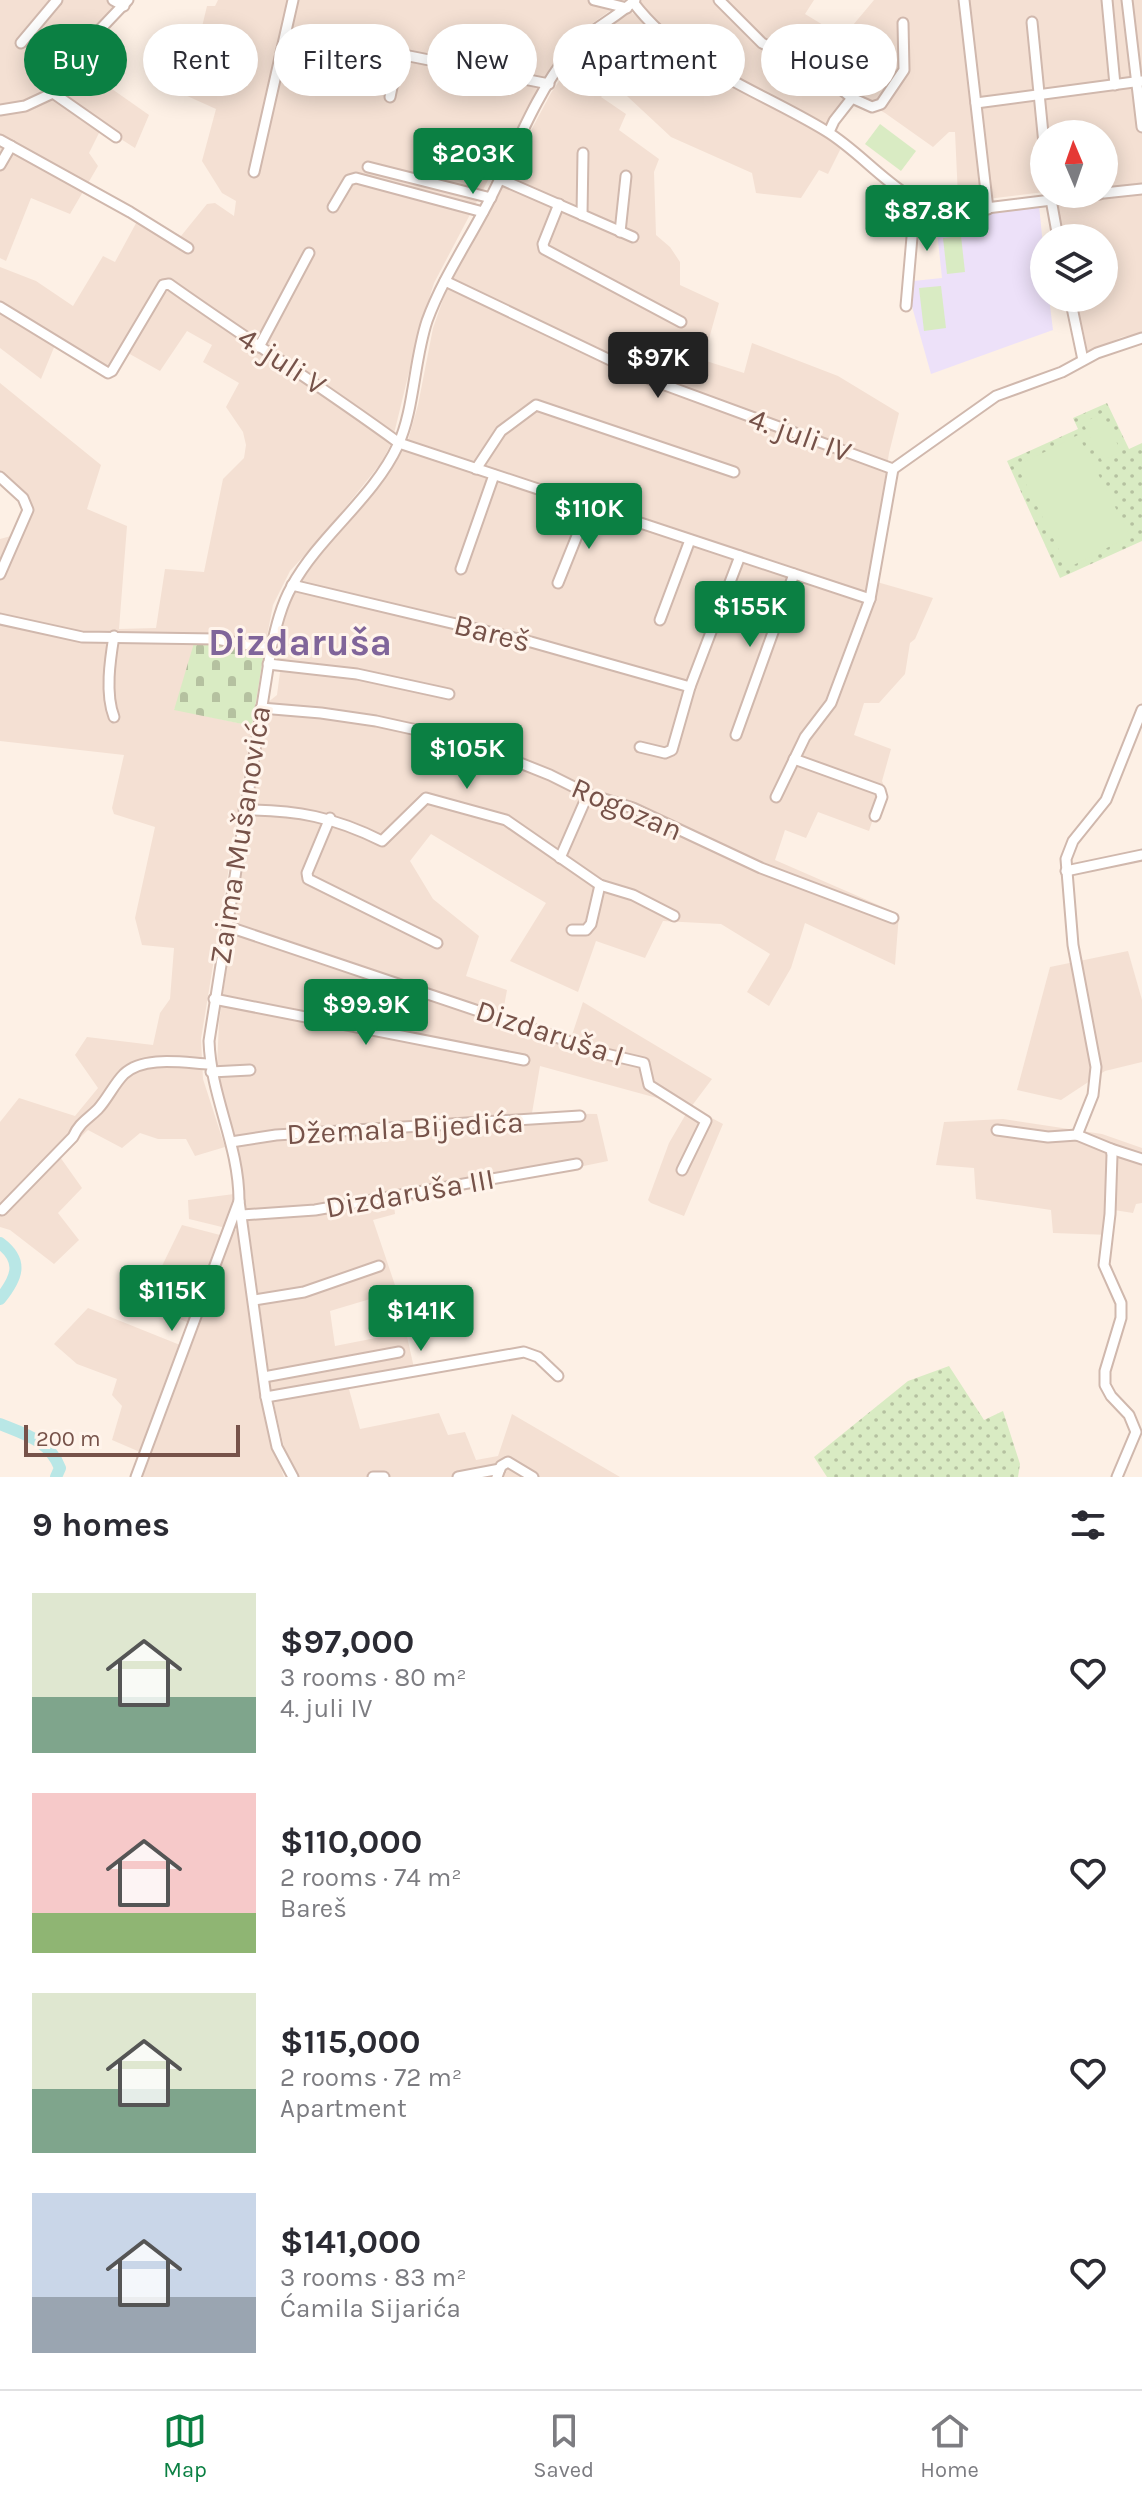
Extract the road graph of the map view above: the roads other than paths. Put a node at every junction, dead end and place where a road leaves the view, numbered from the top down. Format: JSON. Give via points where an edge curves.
{"nodes":[{"id":1,"x":57,"y":0,"type":"edge"},
{"id":2,"x":113,"y":0,"type":"edge"},
{"id":3,"x":293,"y":0,"type":"edge"},
{"id":4,"x":594,"y":0,"type":"edge"},
{"id":5,"x":719,"y":0,"type":"edge"},
{"id":6,"x":964,"y":0,"type":"edge"},
{"id":7,"x":1107,"y":0,"type":"edge"},
{"id":8,"x":1127,"y":0,"type":"edge"},
{"id":9,"x":126,"y":3,"type":"edge"},
{"id":10,"x":632,"y":3,"type":"edge"},
{"id":11,"x":1032,"y":22,"type":"dead end"},
{"id":12,"x":903,"y":23,"type":"dead end"},
{"id":13,"x":105,"y":24,"type":"edge"},
{"id":14,"x":21,"y":43,"type":"dead end"},
{"id":15,"x":1139,"y":82,"type":"edge"},
{"id":16,"x":549,"y":84,"type":"junction"},
{"id":17,"x":1115,"y":85,"type":"junction"},
{"id":18,"x":1039,"y":95,"type":"junction"},
{"id":19,"x":47,"y":96,"type":"edge"},
{"id":20,"x":57,"y":96,"type":"edge"},
{"id":21,"x":390,"y":97,"type":"dead end"},
{"id":22,"x":852,"y":98,"type":"junction"},
{"id":23,"x":976,"y":103,"type":"junction"},
{"id":24,"x":0,"y":110,"type":"edge"},
{"id":25,"x":1042,"y":120,"type":"edge"},
{"id":26,"x":1142,"y":127,"type":"edge"},
{"id":27,"x":829,"y":132,"type":"junction"},
{"id":28,"x":427,"y":136,"type":"dead end"},
{"id":29,"x":116,"y":137,"type":"dead end"},
{"id":30,"x":0,"y":140,"type":"edge"},
{"id":31,"x":11,"y":146,"type":"junction"},
{"id":32,"x":583,"y":153,"type":"dead end"},
{"id":33,"x":508,"y":162,"type":"junction"},
{"id":34,"x":0,"y":165,"type":"edge"},
{"id":35,"x":368,"y":167,"type":"dead end"},
{"id":36,"x":254,"y":172,"type":"dead end"},
{"id":37,"x":626,"y":176,"type":"dead end"},
{"id":38,"x":500,"y":179,"type":"junction"},
{"id":39,"x":1142,"y":189,"type":"edge"},
{"id":40,"x":1118,"y":192,"type":"edge"},
{"id":41,"x":491,"y":198,"type":"junction"},
{"id":42,"x":912,"y":198,"type":"junction"},
{"id":43,"x":1030,"y":201,"type":"edge"},
{"id":44,"x":559,"y":204,"type":"junction"},
{"id":45,"x":333,"y":207,"type":"dead end"},
{"id":46,"x":988,"y":209,"type":"junction"},
{"id":47,"x":483,"y":212,"type":"junction"},
{"id":48,"x":582,"y":215,"type":"junction"},
{"id":49,"x":620,"y":232,"type":"junction"},
{"id":50,"x":633,"y":237,"type":"dead end"},
{"id":51,"x":188,"y":248,"type":"dead end"},
{"id":52,"x":309,"y":253,"type":"dead end"},
{"id":53,"x":445,"y":281,"type":"junction"},
{"id":54,"x":906,"y":306,"type":"dead end"},
{"id":55,"x":0,"y":307,"type":"edge"},
{"id":56,"x":1073,"y":312,"type":"edge"},
{"id":57,"x":681,"y":322,"type":"dead end"},
{"id":58,"x":1142,"y":338,"type":"edge"},
{"id":59,"x":259,"y":347,"type":"junction"},
{"id":60,"x":1083,"y":360,"type":"junction"},
{"id":61,"x":399,"y":443,"type":"junction"},
{"id":62,"x":476,"y":469,"type":"junction"},
{"id":63,"x":893,"y":469,"type":"junction"},
{"id":64,"x":734,"y":472,"type":"dead end"},
{"id":65,"x":494,"y":475,"type":"junction"},
{"id":66,"x":0,"y":477,"type":"edge"},
{"id":67,"x":589,"y":506,"type":"junction"},
{"id":68,"x":690,"y":540,"type":"junction"},
{"id":69,"x":740,"y":556,"type":"junction"},
{"id":70,"x":461,"y":569,"type":"dead end"},
{"id":71,"x":0,"y":574,"type":"edge"},
{"id":72,"x":794,"y":574,"type":"junction"},
{"id":73,"x":558,"y":583,"type":"dead end"},
{"id":74,"x":292,"y":585,"type":"junction"},
{"id":75,"x":870,"y":599,"type":"junction"},
{"id":76,"x":0,"y":619,"type":"edge"},
{"id":77,"x":660,"y":620,"type":"dead end"},
{"id":78,"x":114,"y":636,"type":"junction"},
{"id":79,"x":271,"y":649,"type":"junction"},
{"id":80,"x":268,"y":664,"type":"junction"},
{"id":81,"x":690,"y":687,"type":"junction"},
{"id":82,"x":449,"y":694,"type":"dead end"},
{"id":83,"x":261,"y":708,"type":"junction"},
{"id":84,"x":1142,"y":710,"type":"edge"},
{"id":85,"x":114,"y":717,"type":"dead end"},
{"id":86,"x":736,"y":735,"type":"dead end"},
{"id":87,"x":640,"y":747,"type":"dead end"},
{"id":88,"x":794,"y":759,"type":"junction"},
{"id":89,"x":588,"y":794,"type":"junction"},
{"id":90,"x":776,"y":797,"type":"dead end"},
{"id":91,"x":244,"y":810,"type":"junction"},
{"id":92,"x":875,"y":816,"type":"dead end"},
{"id":93,"x":330,"y":818,"type":"junction"},
{"id":94,"x":1142,"y":855,"type":"edge"},
{"id":95,"x":560,"y":858,"type":"junction"},
{"id":96,"x":1066,"y":871,"type":"junction"},
{"id":97,"x":600,"y":885,"type":"junction"},
{"id":98,"x":674,"y":916,"type":"dead end"},
{"id":99,"x":893,"y":918,"type":"dead end"},
{"id":100,"x":226,"y":926,"type":"junction"},
{"id":101,"x":572,"y":930,"type":"dead end"},
{"id":102,"x":437,"y":943,"type":"dead end"},
{"id":103,"x":214,"y":999,"type":"junction"},
{"id":104,"x":524,"y":1060,"type":"dead end"},
{"id":105,"x":210,"y":1068,"type":"junction"},
{"id":106,"x":250,"y":1070,"type":"dead end"},
{"id":107,"x":580,"y":1116,"type":"dead end"},
{"id":108,"x":997,"y":1130,"type":"dead end"},
{"id":109,"x":1077,"y":1135,"type":"junction"},
{"id":110,"x":231,"y":1142,"type":"junction"},
{"id":111,"x":1111,"y":1149,"type":"junction"},
{"id":112,"x":1142,"y":1159,"type":"edge"},
{"id":113,"x":577,"y":1164,"type":"dead end"},
{"id":114,"x":682,"y":1170,"type":"dead end"},
{"id":115,"x":239,"y":1201,"type":"junction"},
{"id":116,"x":2,"y":1210,"type":"edge"},
{"id":117,"x":242,"y":1215,"type":"junction"},
{"id":118,"x":379,"y":1266,"type":"dead end"},
{"id":119,"x":254,"y":1300,"type":"junction"},
{"id":120,"x":399,"y":1352,"type":"dead end"},
{"id":121,"x":558,"y":1376,"type":"dead end"},
{"id":122,"x":264,"y":1377,"type":"junction"},
{"id":123,"x":266,"y":1397,"type":"junction"},
{"id":124,"x":498,"y":1473,"type":"edge"},
{"id":125,"x":136,"y":1477,"type":"edge"},
{"id":126,"x":293,"y":1477,"type":"edge"},
{"id":127,"x":373,"y":1477,"type":"edge"},
{"id":128,"x":384,"y":1477,"type":"edge"},
{"id":129,"x":458,"y":1477,"type":"edge"},
{"id":130,"x":533,"y":1477,"type":"edge"},
{"id":131,"x":1117,"y":1477,"type":"edge"}],
"edges":[{"from":1,"to":14,"type":"street"},
{"from":2,"to":9,"type":"street"},
{"from":3,"to":36,"type":"street"},
{"from":4,"to":10,"type":"street"},
{"from":5,"to":22,"type":"street","via":[[762,43],[818,71]]},
{"from":6,"to":23,"type":"street"},
{"from":7,"to":17,"type":"street"},
{"from":8,"to":15,"type":"street"},
{"from":9,"to":13,"type":"street"},
{"from":10,"to":16,"type":"street","name":"Zaima Mušanovića","via":[[586,35]]},
{"from":10,"to":27,"type":"street","via":[[700,62]]},
{"from":11,"to":18,"type":"street"},
{"from":12,"to":22,"type":"street","via":[[904,70],[887,97],[872,107]]},
{"from":15,"to":17,"type":"street"},
{"from":15,"to":26,"type":"street"},
{"from":16,"to":21,"type":"street","via":[[399,54]]},
{"from":16,"to":33,"type":"street","name":"Zaima Mušanovića"},
{"from":17,"to":18,"type":"street"},
{"from":18,"to":23,"type":"street"},
{"from":18,"to":25,"type":"street"},
{"from":19,"to":24,"type":"street"},
{"from":20,"to":29,"type":"street"},
{"from":22,"to":27,"type":"street"},
{"from":23,"to":46,"type":"street"},
{"from":27,"to":42,"type":"street"},
{"from":28,"to":33,"type":"street"},
{"from":30,"to":31,"type":"street"},
{"from":31,"to":34,"type":"street"},
{"from":31,"to":51,"type":"street"},
{"from":32,"to":48,"type":"street"},
{"from":33,"to":38,"type":"street","name":"Zaima Mušanovića"},
{"from":35,"to":41,"type":"street"},
{"from":37,"to":49,"type":"street"},
{"from":38,"to":41,"type":"street","name":"Zaima Mušanovića"},
{"from":38,"to":44,"type":"street"},
{"from":39,"to":40,"type":"street"},
{"from":41,"to":47,"type":"street","name":"Zaima Mušanovića"},
{"from":42,"to":46,"type":"street","via":[[940,210]]},
{"from":42,"to":54,"type":"street"},
{"from":43,"to":46,"type":"street"},
{"from":44,"to":48,"type":"street"},
{"from":44,"to":57,"type":"street","via":[[544,249]]},
{"from":45,"to":47,"type":"street","via":[[349,180],[356,178]]},
{"from":47,"to":53,"type":"street","name":"Zaima Mušanovića"},
{"from":48,"to":49,"type":"street"},
{"from":49,"to":50,"type":"street"},
{"from":52,"to":59,"type":"street"},
{"from":53,"to":61,"type":"street","name":"Zaima Mušanovića","via":[[425,329]]},
{"from":53,"to":63,"type":"street","name":"4. juli IV","via":[[654,381]]},
{"from":55,"to":59,"type":"street","name":"4. juli V","via":[[108,373],[163,285],[169,284]]},
{"from":56,"to":60,"type":"street"},
{"from":58,"to":60,"type":"street"},
{"from":59,"to":61,"type":"street","name":"4. juli V"},
{"from":60,"to":63,"type":"street","via":[[996,396]]},
{"from":61,"to":62,"type":"street"},
{"from":61,"to":74,"type":"street","name":"Zaima Mušanovića"},
{"from":62,"to":64,"type":"street","via":[[501,431],[536,405]]},
{"from":62,"to":65,"type":"street"},
{"from":63,"to":75,"type":"street"},
{"from":65,"to":67,"type":"street"},
{"from":65,"to":70,"type":"street","name":"Bareš"},
{"from":66,"to":71,"type":"street","via":[[28,510]]},
{"from":67,"to":68,"type":"street"},
{"from":67,"to":73,"type":"street"},
{"from":68,"to":69,"type":"street"},
{"from":68,"to":77,"type":"street"},
{"from":69,"to":72,"type":"street"},
{"from":69,"to":81,"type":"street"},
{"from":72,"to":75,"type":"street"},
{"from":72,"to":86,"type":"street"},
{"from":74,"to":79,"type":"street","name":"Zaima Mušanovića"},
{"from":74,"to":81,"type":"street","name":"Bareš","via":[[531,642]]},
{"from":75,"to":88,"type":"street","via":[[831,703]]},
{"from":76,"to":78,"type":"street","via":[[82,637]]},
{"from":78,"to":79,"type":"street","via":[[216,639]]},
{"from":78,"to":85,"type":"street"},
{"from":79,"to":80,"type":"street","name":"Zaima Mušanovića"},
{"from":80,"to":82,"type":"street","via":[[357,674]]},
{"from":80,"to":83,"type":"street","name":"Zaima Mušanovića"},
{"from":81,"to":87,"type":"street","via":[[672,750]]},
{"from":83,"to":89,"type":"street","name":"Rogozan","via":[[426,732],[490,751]]},
{"from":83,"to":91,"type":"street","name":"Zaima Mušanovića"},
{"from":84,"to":96,"type":"street","via":[[1106,800],[1073,841]]},
{"from":88,"to":90,"type":"street"},
{"from":88,"to":92,"type":"street","via":[[880,790]]},
{"from":89,"to":95,"type":"street"},
{"from":89,"to":99,"type":"street","name":"Rogozan"},
{"from":91,"to":93,"type":"street","via":[[288,810]]},
{"from":91,"to":100,"type":"street","name":"Zaima Mušanovića"},
{"from":93,"to":95,"type":"street","via":[[382,841],[426,798],[506,820]]},
{"from":93,"to":102,"type":"street","via":[[308,879]]},
{"from":94,"to":96,"type":"street"},
{"from":95,"to":97,"type":"street"},
{"from":96,"to":109,"type":"street","via":[[1073,945],[1095,1052],[1093,1095]]},
{"from":97,"to":98,"type":"street"},
{"from":97,"to":101,"type":"street","via":[[591,924],[586,930]]},
{"from":100,"to":103,"type":"street","name":"Zaima Mušanovića"},
{"from":100,"to":114,"type":"street","name":"Dizdaruša I","via":[[644,1063],[649,1085],[706,1121]]},
{"from":103,"to":104,"type":"street"},
{"from":103,"to":105,"type":"street","name":"Zaima Mušanovića"},
{"from":105,"to":106,"type":"street"},
{"from":105,"to":110,"type":"street","name":"Zaima Mušanovića"},
{"from":105,"to":116,"type":"street","via":[[154,1063],[128,1070]]},
{"from":107,"to":110,"type":"street","name":"Džemala Bijedića"},
{"from":108,"to":109,"type":"street"},
{"from":109,"to":111,"type":"street"},
{"from":110,"to":115,"type":"street","name":"Zaima Mušanovića"},
{"from":111,"to":112,"type":"street"},
{"from":111,"to":131,"type":"street","via":[[1104,1265],[1121,1303],[1121,1318],[1105,1385],[1136,1432]]},
{"from":113,"to":117,"type":"street","name":"Dizdaruša III","via":[[315,1210]]},
{"from":115,"to":117,"type":"street","name":"Zaima Mušanovića"},
{"from":115,"to":125,"type":"street"},
{"from":117,"to":119,"type":"street","name":"Zaima Mušanovića"},
{"from":118,"to":119,"type":"street","via":[[304,1292]]},
{"from":119,"to":122,"type":"street","name":"Zaima Mušanovića"},
{"from":120,"to":122,"type":"street"},
{"from":121,"to":123,"type":"street","via":[[524,1352]]},
{"from":122,"to":123,"type":"street","name":"Zaima Mušanovića"},
{"from":123,"to":126,"type":"street","name":"Zaima Mušanovića","via":[[277,1447]]},
{"from":124,"to":129,"type":"street"},
{"from":124,"to":130,"type":"street","via":[[508,1462]]},
{"from":127,"to":128,"type":"street"}]}
